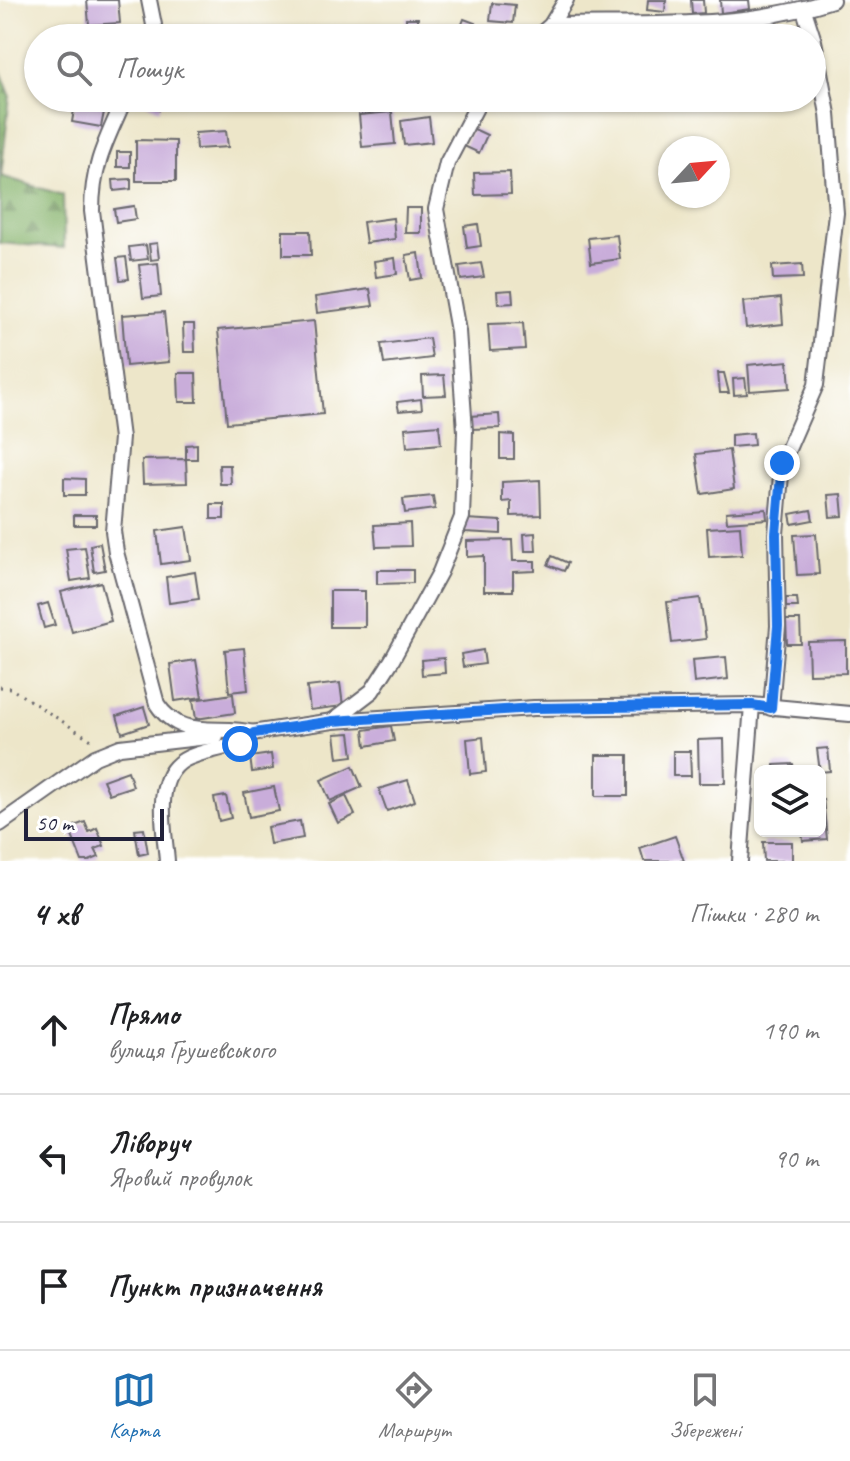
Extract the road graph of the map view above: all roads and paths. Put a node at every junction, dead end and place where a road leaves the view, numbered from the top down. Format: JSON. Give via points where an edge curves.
{"nodes":[{"id":1,"x":149,"y":0,"type":"edge"},
{"id":2,"x":566,"y":0,"type":"edge"},
{"id":3,"x":832,"y":0,"type":"edge"},
{"id":4,"x":804,"y":10,"type":"junction"},
{"id":5,"x":154,"y":24,"type":"edge"},
{"id":6,"x":552,"y":24,"type":"edge"},
{"id":7,"x":592,"y":24,"type":"edge"},
{"id":8,"x":809,"y":24,"type":"edge"},
{"id":9,"x":826,"y":104,"type":"edge"},
{"id":10,"x":119,"y":112,"type":"edge"},
{"id":11,"x":474,"y":112,"type":"edge"},
{"id":12,"x":0,"y":687,"type":"edge"},
{"id":13,"x":752,"y":705,"type":"junction"},
{"id":14,"x":771,"y":708,"type":"junction"},
{"id":15,"x":850,"y":714,"type":"edge"},
{"id":16,"x":333,"y":721,"type":"junction"},
{"id":17,"x":254,"y":733,"type":"junction"},
{"id":18,"x":110,"y":751,"type":"junction"},
{"id":19,"x":0,"y":824,"type":"edge"},
{"id":20,"x":167,"y":861,"type":"edge"},
{"id":21,"x":740,"y":861,"type":"edge"}],
"edges":[{"from":1,"to":5,"type":"street"},
{"from":2,"to":6,"type":"street"},
{"from":3,"to":4,"type":"street"},
{"from":4,"to":7,"type":"street","via":[[714,21]]},
{"from":4,"to":8,"type":"street"},
{"from":9,"to":14,"type":"street","via":[[836,213],[816,385],[782,463]]},
{"from":10,"to":17,"type":"street","via":[[92,182],[121,438],[113,514],[116,552],[157,704],[165,715],[191,729]]},
{"from":11,"to":16,"type":"street","via":[[447,163],[436,209],[458,331],[465,431],[462,517],[440,572],[379,681]]},
{"from":12,"to":18,"type":"path","via":[[10,688]]},
{"from":13,"to":14,"type":"street"},
{"from":13,"to":16,"type":"street","via":[[534,708]]},
{"from":13,"to":21,"type":"street"},
{"from":14,"to":15,"type":"street"},
{"from":16,"to":17,"type":"street"},
{"from":17,"to":18,"type":"street"},
{"from":17,"to":20,"type":"street","via":[[240,744],[183,761],[172,772],[163,802]]},
{"from":18,"to":19,"type":"street"}]}
